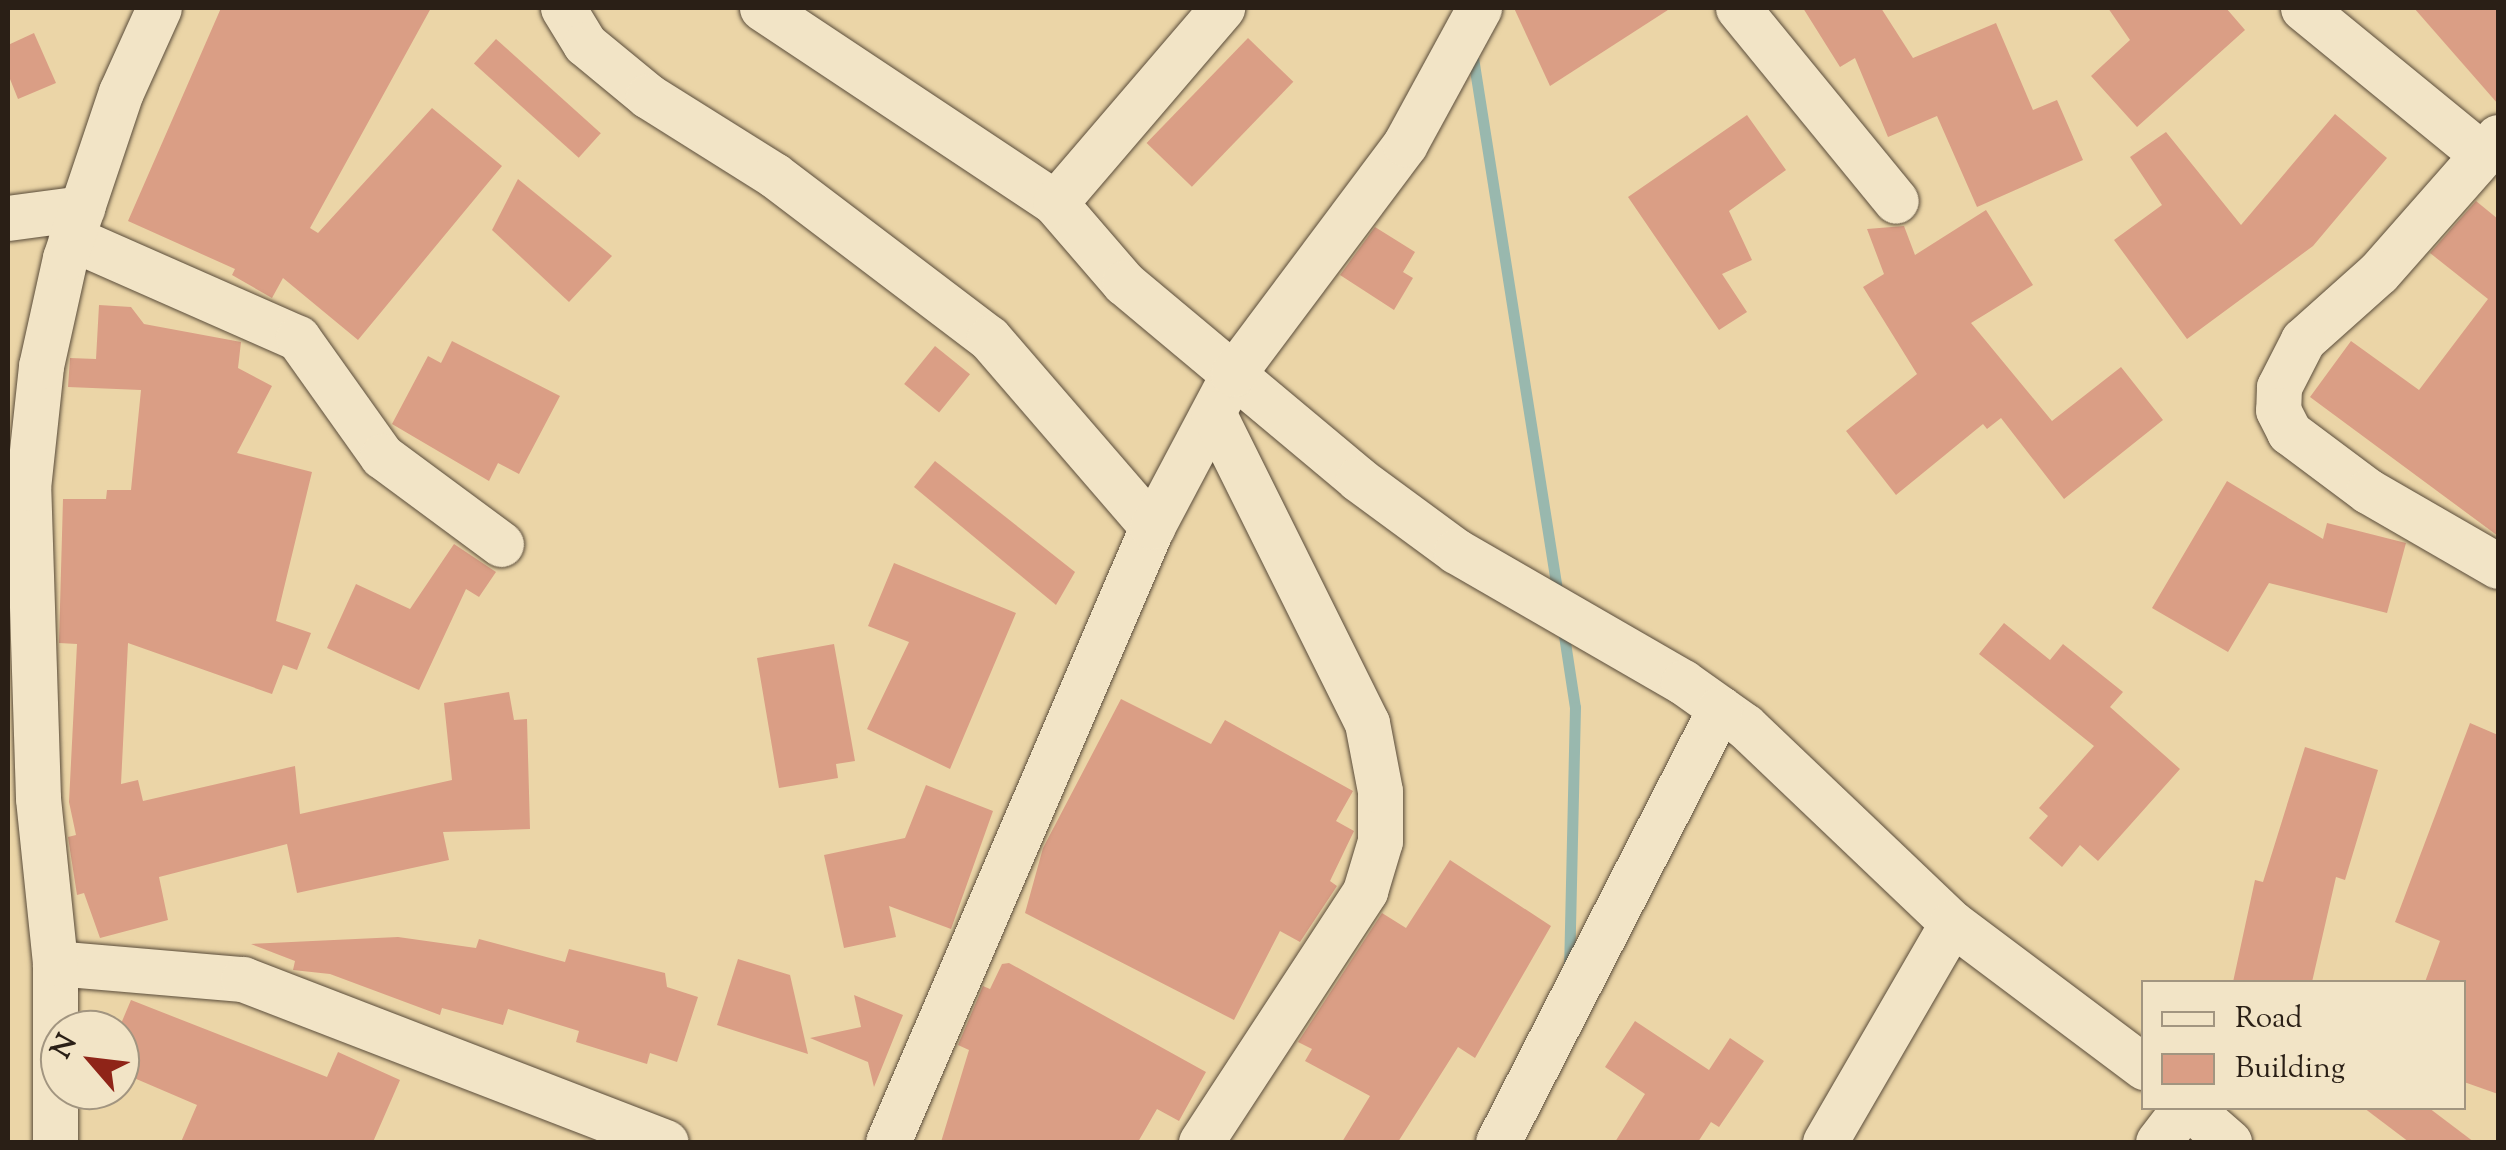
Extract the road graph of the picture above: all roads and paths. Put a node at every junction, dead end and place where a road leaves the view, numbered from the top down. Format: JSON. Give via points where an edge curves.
{"nodes":[{"id":1,"x":159,"y":8,"type":"edge"},
{"id":2,"x":564,"y":8,"type":"edge"},
{"id":3,"x":762,"y":8,"type":"edge"},
{"id":4,"x":1222,"y":8,"type":"edge"},
{"id":5,"x":1738,"y":8,"type":"edge"},
{"id":6,"x":2304,"y":8,"type":"edge"},
{"id":7,"x":1469,"y":26,"type":"edge"},
{"id":8,"x":2489,"y":145,"type":"edge"},
{"id":9,"x":1896,"y":201,"type":"dead end"},
{"id":10,"x":1055,"y":203,"type":"junction"},
{"id":11,"x":8,"y":218,"type":"edge"},
{"id":12,"x":77,"y":223,"type":"junction"},
{"id":13,"x":1223,"y":394,"type":"junction"},
{"id":14,"x":1152,"y":526,"type":"junction"},
{"id":15,"x":501,"y":544,"type":"dead end"},
{"id":16,"x":2498,"y":566,"type":"edge"},
{"id":17,"x":1720,"y":708,"type":"junction"},
{"id":18,"x":1952,"y":923,"type":"junction"},
{"id":19,"x":55,"y":963,"type":"junction"},
{"id":20,"x":2141,"y":1065,"type":"edge"},
{"id":21,"x":2185,"y":1110,"type":"edge"},
{"id":22,"x":2189,"y":1110,"type":"edge"},
{"id":23,"x":56,"y":1142,"type":"edge"},
{"id":24,"x":666,"y":1142,"type":"edge"},
{"id":25,"x":888,"y":1142,"type":"edge"},
{"id":26,"x":1200,"y":1142,"type":"edge"},
{"id":27,"x":1498,"y":1142,"type":"edge"},
{"id":28,"x":1825,"y":1142,"type":"edge"},
{"id":29,"x":2158,"y":1142,"type":"edge"},
{"id":30,"x":2229,"y":1142,"type":"edge"}],
"edges":[{"from":1,"to":12,"type":"street"},
{"from":2,"to":14,"type":"street","via":[[584,44],[648,96],[774,175],[990,338]]},
{"from":3,"to":10,"type":"street"},
{"from":4,"to":10,"type":"street"},
{"from":5,"to":9,"type":"street"},
{"from":6,"to":8,"type":"street"},
{"from":7,"to":13,"type":"street","via":[[1405,144]]},
{"from":8,"to":16,"type":"street","via":[[2378,273],[2303,340],[2279,387],[2278,410],[2289,432],[2368,490]]},
{"from":10,"to":13,"type":"street"},
{"from":11,"to":12,"type":"street"},
{"from":12,"to":15,"type":"street","via":[[298,338],[382,456]]},
{"from":12,"to":19,"type":"street","via":[[40,366],[28,488],[38,798]]},
{"from":13,"to":14,"type":"street"},
{"from":13,"to":17,"type":"street","via":[[1456,551]]},
{"from":13,"to":26,"type":"street","via":[[1367,722],[1380,791],[1380,842],[1364,891]]},
{"from":14,"to":25,"type":"street"},
{"from":17,"to":18,"type":"street"},
{"from":17,"to":27,"type":"street"},
{"from":18,"to":20,"type":"street"},
{"from":18,"to":28,"type":"street"},
{"from":19,"to":23,"type":"street"},
{"from":19,"to":24,"type":"street","via":[[243,978]]},
{"from":21,"to":29,"type":"street"},
{"from":22,"to":30,"type":"street"}]}
